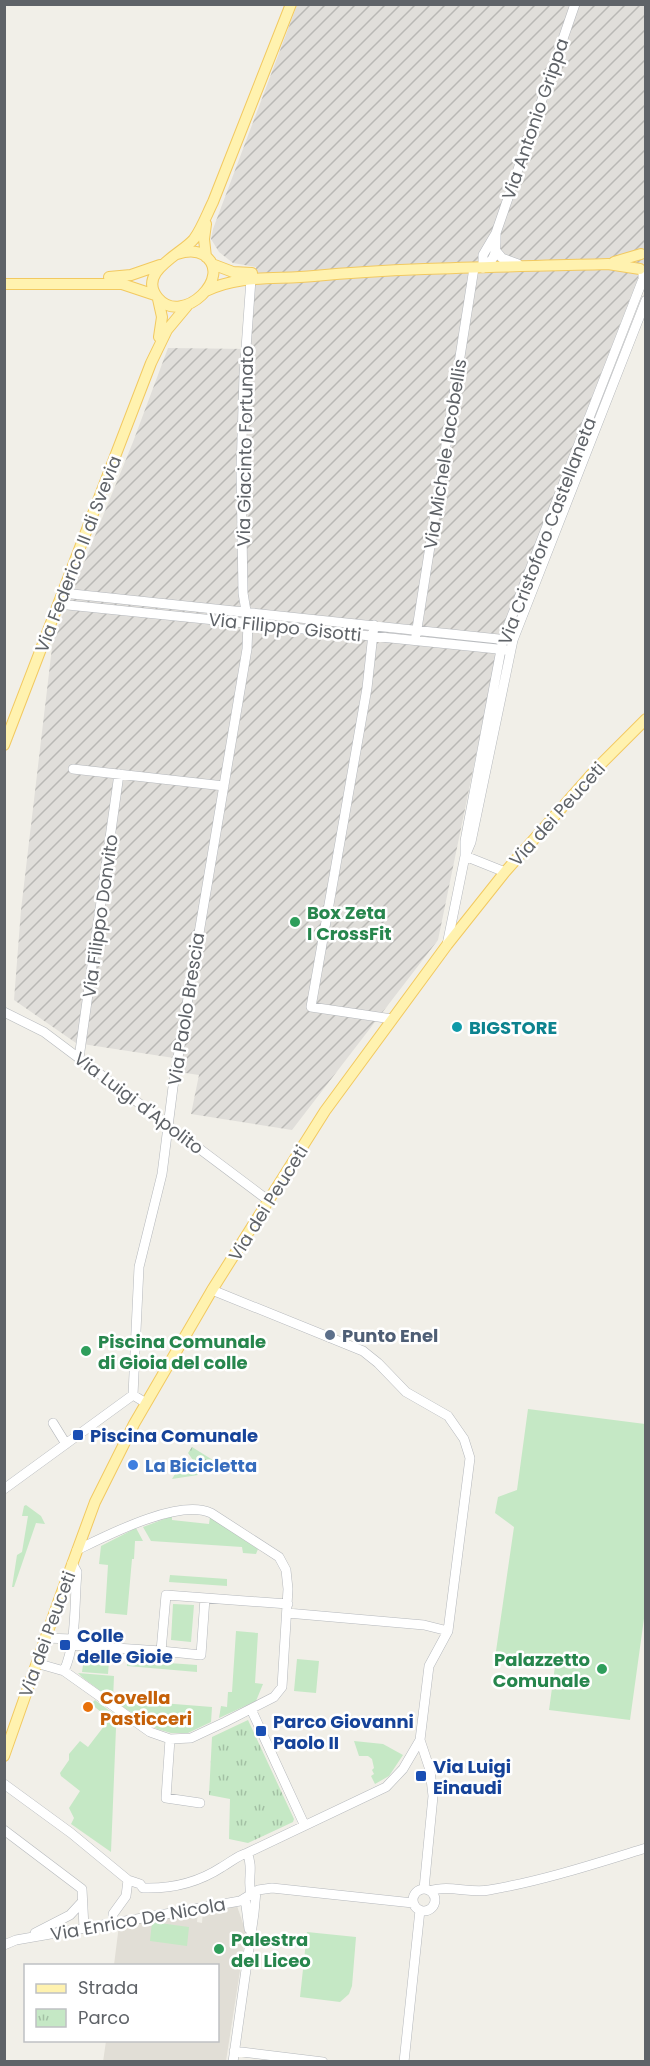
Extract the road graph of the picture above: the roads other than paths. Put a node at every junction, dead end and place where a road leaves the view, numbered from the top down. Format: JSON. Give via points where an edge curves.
{"nodes":[{"id":1,"x":291,"y":4,"type":"edge"},
{"id":2,"x":575,"y":4,"type":"edge"},
{"id":3,"x":213,"y":202,"type":"junction"},
{"id":4,"x":496,"y":233,"type":"junction"},
{"id":5,"x":496,"y":251,"type":"junction"},
{"id":6,"x":643,"y":252,"type":"edge"},
{"id":7,"x":177,"y":254,"type":"junction"},
{"id":8,"x":483,"y":255,"type":"junction"},
{"id":9,"x":209,"y":260,"type":"junction"},
{"id":10,"x":162,"y":264,"type":"junction"},
{"id":11,"x":608,"y":264,"type":"junction"},
{"id":12,"x":526,"y":267,"type":"junction"},
{"id":13,"x":479,"y":268,"type":"junction"},
{"id":14,"x":458,"y":269,"type":"junction"},
{"id":15,"x":336,"y":273,"type":"junction"},
{"id":16,"x":643,"y":273,"type":"edge"},
{"id":17,"x":251,"y":279,"type":"junction"},
{"id":18,"x":19,"y":283,"type":"junction"},
{"id":19,"x":4,"y":284,"type":"edge"},
{"id":20,"x":206,"y":292,"type":"junction"},
{"id":21,"x":157,"y":297,"type":"junction"},
{"id":22,"x":645,"y":300,"type":"edge"},
{"id":23,"x":187,"y":306,"type":"junction"},
{"id":24,"x":151,"y":363,"type":"junction"},
{"id":25,"x":61,"y":599,"type":"junction"},
{"id":26,"x":246,"y":612,"type":"junction"},
{"id":27,"x":248,"y":623,"type":"junction"},
{"id":28,"x":374,"y":625,"type":"junction"},
{"id":29,"x":416,"y":635,"type":"junction"},
{"id":30,"x":373,"y":636,"type":"junction"},
{"id":31,"x":503,"y":639,"type":"junction"},
{"id":32,"x":513,"y":640,"type":"junction"},
{"id":33,"x":506,"y":650,"type":"junction"},
{"id":34,"x":645,"y":719,"type":"edge"},
{"id":35,"x":4,"y":745,"type":"edge"},
{"id":36,"x":73,"y":769,"type":"dead end"},
{"id":37,"x":119,"y":774,"type":"junction"},
{"id":38,"x":224,"y":786,"type":"junction"},
{"id":39,"x":465,"y":856,"type":"junction"},
{"id":40,"x":505,"y":872,"type":"junction"},
{"id":41,"x":447,"y":945,"type":"junction"},
{"id":42,"x":4,"y":1012,"type":"edge"},
{"id":43,"x":392,"y":1019,"type":"junction"},
{"id":44,"x":79,"y":1058,"type":"junction"},
{"id":45,"x":168,"y":1124,"type":"junction"},
{"id":46,"x":269,"y":1201,"type":"junction"},
{"id":47,"x":212,"y":1290,"type":"junction"},
{"id":48,"x":133,"y":1395,"type":"junction"},
{"id":49,"x":146,"y":1403,"type":"junction"},
{"id":50,"x":53,"y":1423,"type":"dead end"},
{"id":51,"x":66,"y":1444,"type":"junction"},
{"id":52,"x":4,"y":1489,"type":"edge"},
{"id":53,"x":77,"y":1550,"type":"junction"},
{"id":54,"x":72,"y":1563,"type":"junction"},
{"id":55,"x":205,"y":1598,"type":"junction"},
{"id":56,"x":287,"y":1608,"type":"junction"},
{"id":57,"x":448,"y":1631,"type":"junction"},
{"id":58,"x":45,"y":1638,"type":"junction"},
{"id":59,"x":72,"y":1642,"type":"junction"},
{"id":60,"x":161,"y":1651,"type":"junction"},
{"id":61,"x":36,"y":1663,"type":"junction"},
{"id":62,"x":64,"y":1671,"type":"junction"},
{"id":63,"x":251,"y":1709,"type":"junction"},
{"id":64,"x":170,"y":1739,"type":"junction"},
{"id":65,"x":420,"y":1740,"type":"junction"},
{"id":66,"x":4,"y":1756,"type":"edge"},
{"id":67,"x":4,"y":1784,"type":"edge"},
{"id":68,"x":200,"y":1803,"type":"dead end"},
{"id":69,"x":304,"y":1824,"type":"junction"},
{"id":70,"x":4,"y":1830,"type":"edge"},
{"id":71,"x":645,"y":1848,"type":"edge"},
{"id":72,"x":247,"y":1853,"type":"junction"},
{"id":73,"x":128,"y":1880,"type":"junction"},
{"id":74,"x":143,"y":1888,"type":"junction"},
{"id":75,"x":427,"y":1890,"type":"junction"},
{"id":76,"x":250,"y":1895,"type":"junction"},
{"id":77,"x":126,"y":1896,"type":"junction"},
{"id":78,"x":82,"y":1902,"type":"junction"},
{"id":79,"x":413,"y":1903,"type":"junction"},
{"id":80,"x":420,"y":1910,"type":"junction"},
{"id":81,"x":113,"y":1922,"type":"junction"},
{"id":82,"x":84,"y":1928,"type":"junction"},
{"id":83,"x":16,"y":1940,"type":"junction"},
{"id":84,"x":4,"y":1945,"type":"edge"},
{"id":85,"x":234,"y":2051,"type":"junction"},
{"id":86,"x":233,"y":2061,"type":"edge"},
{"id":87,"x":323,"y":2061,"type":"edge"},
{"id":88,"x":404,"y":2061,"type":"edge"}],
"edges":[{"from":1,"to":3,"type":"main road"},
{"from":2,"to":4,"type":"street","name":"Via Antonio Grippa"},
{"from":3,"to":7,"type":"main road","via":[[196,236]]},
{"from":3,"to":9,"type":"main road","via":[[204,231]]},
{"from":4,"to":5,"type":"street"},
{"from":4,"to":8,"type":"street"},
{"from":5,"to":12,"type":"street","via":[[508,262]]},
{"from":5,"to":13,"type":"street","via":[[492,260]]},
{"from":6,"to":11,"type":"main road"},
{"from":6,"to":16,"type":"main road","via":[[639,259]]},
{"from":7,"to":9,"type":"main road","via":[[190,251]]},
{"from":7,"to":10,"type":"main road"},
{"from":8,"to":13,"type":"street","name":"Via Michele Iacobellis"},
{"from":8,"to":14,"type":"street"},
{"from":9,"to":15,"type":"main road","via":[[233,272]]},
{"from":9,"to":20,"type":"main road","via":[[213,276]]},
{"from":10,"to":18,"type":"main road","via":[[126,276]]},
{"from":10,"to":21,"type":"main road","via":[[153,282]]},
{"from":11,"to":12,"type":"main road"},
{"from":11,"to":16,"type":"main road"},
{"from":12,"to":13,"type":"main road"},
{"from":13,"to":14,"type":"main road"},
{"from":13,"to":29,"type":"street","name":"Via Michele Iacobellis"},
{"from":14,"to":15,"type":"main road"},
{"from":15,"to":17,"type":"main road"},
{"from":16,"to":31,"type":"street","name":"Via Cristoforo Castellaneta"},
{"from":17,"to":20,"type":"main road","via":[[229,282]]},
{"from":17,"to":26,"type":"street","name":"Via Giacinto Fortunato","via":[[241,471]]},
{"from":18,"to":19,"type":"main road"},
{"from":18,"to":21,"type":"main road","via":[[122,284]]},
{"from":20,"to":23,"type":"main road"},
{"from":21,"to":23,"type":"main road","via":[[170,306]]},
{"from":21,"to":24,"type":"main road","via":[[162,317]]},
{"from":22,"to":32,"type":"street","name":"Via Cristoforo Castellaneta"},
{"from":23,"to":24,"type":"main road","via":[[166,330]]},
{"from":24,"to":25,"type":"main road","name":"Via Federico II di Svevia"},
{"from":25,"to":26,"type":"street","name":"Via Filippo Gisotti"},
{"from":25,"to":27,"type":"street","name":"Via Filippo Gisotti"},
{"from":25,"to":35,"type":"main road","name":"Via Federico II di Svevia"},
{"from":26,"to":27,"type":"street","name":"Via Giacinto Fortunato"},
{"from":26,"to":28,"type":"street","name":"Via Filippo Gisotti"},
{"from":27,"to":30,"type":"street","name":"Via Filippo Gisotti"},
{"from":27,"to":38,"type":"street","name":"Via Paolo Brescia"},
{"from":28,"to":29,"type":"street","name":"Via Filippo Gisotti"},
{"from":28,"to":30,"type":"street"},
{"from":29,"to":30,"type":"street","name":"Via Filippo Gisotti"},
{"from":29,"to":31,"type":"street","name":"Via Filippo Gisotti"},
{"from":29,"to":33,"type":"street","name":"Via Filippo Gisotti"},
{"from":30,"to":43,"type":"street","via":[[311,1007]]},
{"from":31,"to":32,"type":"street","name":"Via Filippo Gisotti"},
{"from":31,"to":33,"type":"street","name":"Via Cristoforo Castellaneta"},
{"from":32,"to":33,"type":"street","name":"Via Cristoforo Castellaneta"},
{"from":33,"to":39,"type":"street","name":"Via Cristoforo Castellaneta","via":[[471,842]]},
{"from":34,"to":40,"type":"main road","name":"Via dei Peuceti"},
{"from":36,"to":37,"type":"street"},
{"from":37,"to":38,"type":"street"},
{"from":37,"to":44,"type":"street","name":"Via Filippo Donvito"},
{"from":38,"to":45,"type":"street","name":"Via Paolo Brescia"},
{"from":39,"to":40,"type":"street"},
{"from":39,"to":41,"type":"street","name":"Via Cristoforo Castellaneta"},
{"from":40,"to":41,"type":"main road","name":"Via dei Peuceti"},
{"from":41,"to":43,"type":"main road","name":"Via dei Peuceti"},
{"from":42,"to":44,"type":"street","name":"Via Luigi d'Apolito","via":[[33,1025]]},
{"from":43,"to":46,"type":"main road","name":"Via dei Peuceti","via":[[325,1111]]},
{"from":44,"to":45,"type":"street","name":"Via Luigi d'Apolito"},
{"from":45,"to":46,"type":"street","name":"Via Luigi d'Apolito"},
{"from":45,"to":48,"type":"street","name":"Via Paolo Brescia","via":[[162,1174],[139,1267]]},
{"from":46,"to":47,"type":"main road","name":"Via dei Peuceti"},
{"from":47,"to":49,"type":"main road","name":"Via dei Peuceti"},
{"from":47,"to":57,"type":"street","via":[[363,1351],[406,1392],[440,1410],[458,1428],[468,1448],[470,1469]]},
{"from":48,"to":49,"type":"street"},
{"from":48,"to":51,"type":"street"},
{"from":49,"to":53,"type":"main road","name":"Via dei Peuceti","via":[[95,1502]]},
{"from":50,"to":51,"type":"street"},
{"from":51,"to":52,"type":"street"},
{"from":53,"to":54,"type":"main road","name":"Via dei Peuceti"},
{"from":53,"to":56,"type":"street","via":[[164,1514],[203,1509],[279,1557],[288,1576]]},
{"from":54,"to":58,"type":"main road","name":"Via dei Peuceti"},
{"from":54,"to":59,"type":"street","via":[[77,1572]]},
{"from":55,"to":56,"type":"street"},
{"from":55,"to":60,"type":"street","via":[[166,1595]]},
{"from":55,"to":60,"type":"street","via":[[201,1654]]},
{"from":56,"to":57,"type":"street"},
{"from":56,"to":63,"type":"street","via":[[282,1687],[274,1697]]},
{"from":57,"to":65,"type":"street","via":[[429,1666]]},
{"from":58,"to":59,"type":"street"},
{"from":58,"to":61,"type":"main road","name":"Via dei Peuceti"},
{"from":59,"to":60,"type":"street"},
{"from":59,"to":62,"type":"street"},
{"from":61,"to":62,"type":"street"},
{"from":61,"to":66,"type":"main road","name":"Via dei Peuceti"},
{"from":62,"to":64,"type":"street","via":[[150,1732]]},
{"from":63,"to":64,"type":"street","via":[[190,1738]]},
{"from":63,"to":69,"type":"street"},
{"from":64,"to":68,"type":"street","via":[[166,1798]]},
{"from":65,"to":69,"type":"street","via":[[386,1787]]},
{"from":65,"to":75,"type":"street","via":[[433,1796]]},
{"from":67,"to":73,"type":"street"},
{"from":69,"to":72,"type":"street"},
{"from":70,"to":78,"type":"street","via":[[79,1885]]},
{"from":71,"to":75,"type":"street","via":[[486,1891]]},
{"from":72,"to":74,"type":"street","via":[[188,1882],[162,1889]]},
{"from":72,"to":76,"type":"street","via":[[251,1862]]},
{"from":73,"to":74,"type":"street"},
{"from":73,"to":77,"type":"street"},
{"from":74,"to":77,"type":"street"},
{"from":75,"to":79,"type":"street","via":[[415,1893]]},
{"from":75,"to":80,"type":"street","via":[[434,1897],[433,1905]]},
{"from":76,"to":79,"type":"street","name":"Via Enrico De Nicola","via":[[272,1888]]},
{"from":76,"to":81,"type":"street","name":"Via Enrico De Nicola","via":[[240,1901]]},
{"from":76,"to":85,"type":"street","via":[[254,1913]]},
{"from":77,"to":81,"type":"street","via":[[113,1914]]},
{"from":78,"to":82,"type":"street"},
{"from":78,"to":83,"type":"street","via":[[70,1915]]},
{"from":79,"to":80,"type":"street"},
{"from":80,"to":88,"type":"street"},
{"from":81,"to":82,"type":"street","name":"Via Enrico De Nicola"},
{"from":82,"to":83,"type":"street","name":"Via Enrico De Nicola"},
{"from":83,"to":84,"type":"street","name":"Via Enrico De Nicola"},
{"from":85,"to":86,"type":"street"},
{"from":85,"to":87,"type":"street"}]}
